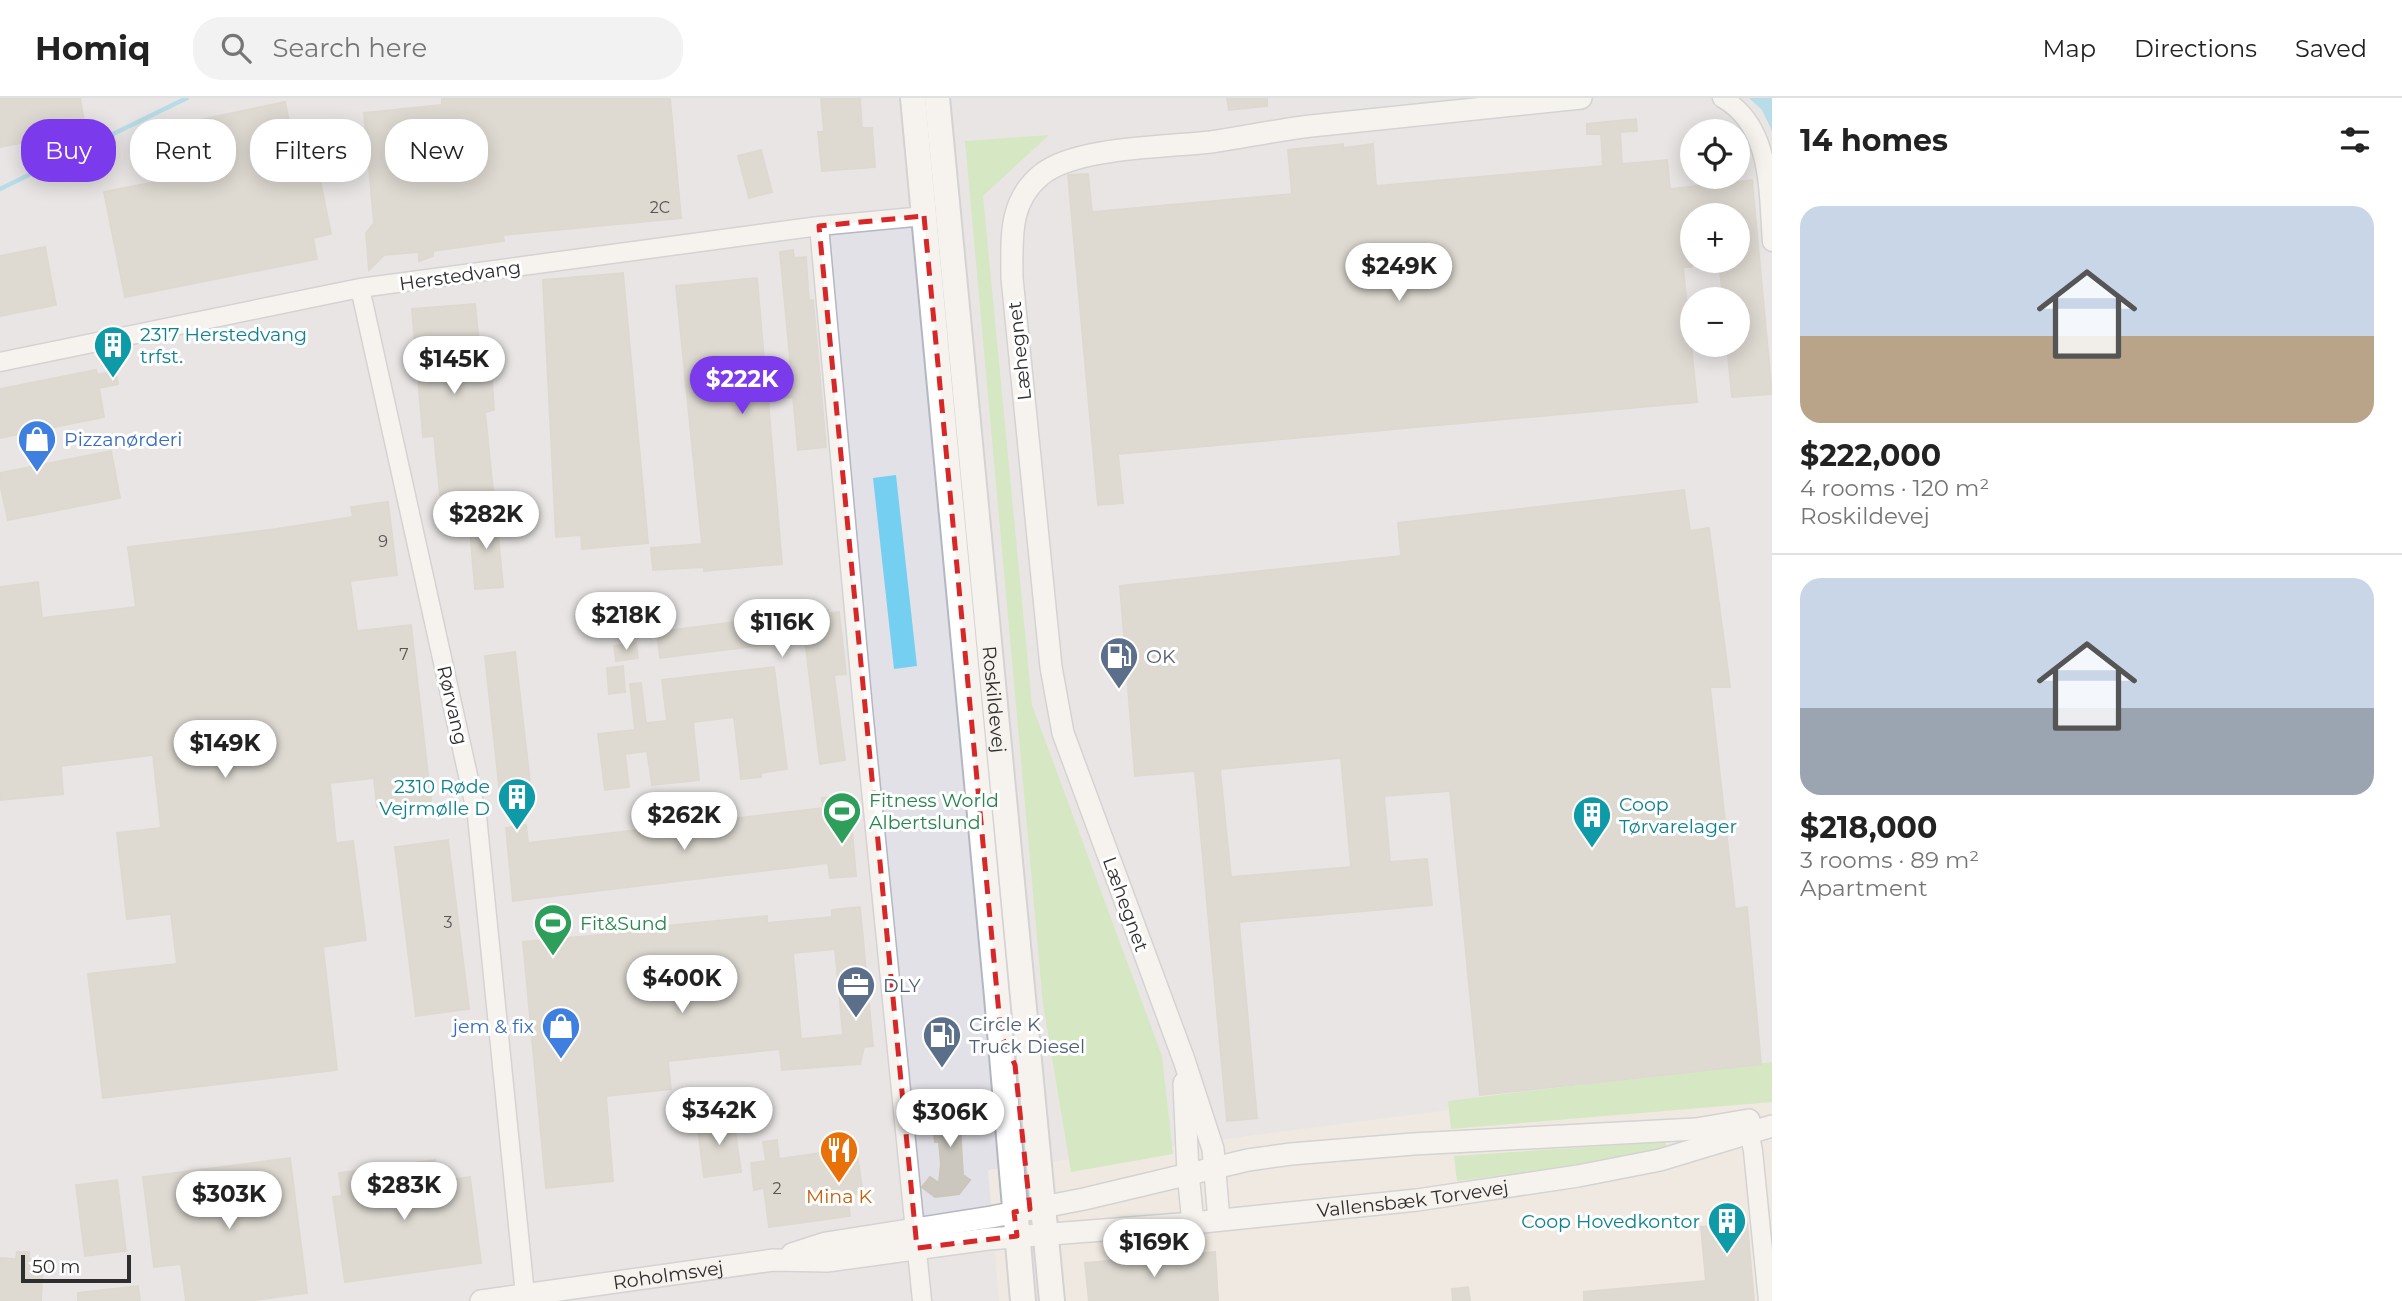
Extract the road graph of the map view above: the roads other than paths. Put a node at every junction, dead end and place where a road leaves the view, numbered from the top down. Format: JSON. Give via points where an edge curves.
{"nodes":[{"id":1,"x":914,"y":98,"type":"edge"},
{"id":2,"x":937,"y":98,"type":"edge"},
{"id":3,"x":1581,"y":98,"type":"edge"},
{"id":4,"x":1722,"y":98,"type":"edge"},
{"id":5,"x":924,"y":216,"type":"junction"},
{"id":6,"x":819,"y":226,"type":"junction"},
{"id":7,"x":1772,"y":242,"type":"edge"},
{"id":8,"x":360,"y":288,"type":"junction"},
{"id":9,"x":0,"y":362,"type":"edge"},
{"id":10,"x":1184,"y":1060,"type":"junction"},
{"id":11,"x":1772,"y":1116,"type":"edge"},
{"id":12,"x":1748,"y":1126,"type":"junction"},
{"id":13,"x":1772,"y":1126,"type":"edge"},
{"id":14,"x":1216,"y":1166,"type":"junction"},
{"id":15,"x":1188,"y":1173,"type":"junction"},
{"id":16,"x":1219,"y":1220,"type":"junction"},
{"id":17,"x":1030,"y":1222,"type":"junction"},
{"id":18,"x":1193,"y":1223,"type":"junction"},
{"id":19,"x":916,"y":1238,"type":"junction"},
{"id":20,"x":525,"y":1294,"type":"junction"},
{"id":21,"x":481,"y":1301,"type":"edge"},
{"id":22,"x":922,"y":1301,"type":"edge"},
{"id":23,"x":1023,"y":1301,"type":"edge"},
{"id":24,"x":1039,"y":1301,"type":"edge"},
{"id":25,"x":1052,"y":1301,"type":"edge"},
{"id":26,"x":1768,"y":1301,"type":"edge"}],
"edges":[{"from":1,"to":5,"type":"main road","name":"Roskildevej"},
{"from":2,"to":17,"type":"main road","name":"Roskildevej","via":[[1009,866]]},
{"from":3,"to":10,"type":"street","name":"Læhegnet","via":[[1308,127],[1069,159],[1041,174],[1018,202],[1011,232],[1012,278],[1051,667],[1063,733]]},
{"from":4,"to":7,"type":"street","via":[[1751,123],[1765,153]]},
{"from":5,"to":6,"type":"street","name":"Herstedvang"},
{"from":5,"to":17,"type":"main road","name":"Roskildevej","via":[[1001,1035]]},
{"from":6,"to":8,"type":"street","name":"Herstedvang"},
{"from":6,"to":19,"type":"street"},
{"from":8,"to":9,"type":"street","name":"Herstedvang"},
{"from":8,"to":20,"type":"street","name":"Rørvang","via":[[477,816]]},
{"from":10,"to":14,"type":"street","name":"Læhegnet"},
{"from":10,"to":15,"type":"street","name":"Læhegnet"},
{"from":11,"to":12,"type":"street","name":"Vallensbæk Torvevej"},
{"from":12,"to":13,"type":"street","name":"Vallensbæk Torvevej"},
{"from":12,"to":14,"type":"street","name":"Vallensbæk Torvevej","via":[[1413,1144],[1291,1154]]},
{"from":12,"to":16,"type":"street","name":"Vallensbæk Torvevej","via":[[1660,1160],[1578,1176],[1417,1200]]},
{"from":12,"to":26,"type":"street"},
{"from":14,"to":15,"type":"street","name":"Vallensbæk Torvevej"},
{"from":14,"to":16,"type":"street","name":"Læhegnet"},
{"from":15,"to":17,"type":"street","name":"Vallensbæk Torvevej"},
{"from":15,"to":18,"type":"street","name":"Læhegnet"},
{"from":16,"to":18,"type":"street","name":"Vallensbæk Torvevej"},
{"from":17,"to":18,"type":"street","name":"Vallensbæk Torvevej"},
{"from":17,"to":19,"type":"street","name":"Roholmsvej"},
{"from":17,"to":23,"type":"main road","name":"Roskildevej"},
{"from":17,"to":24,"type":"main road"},
{"from":17,"to":25,"type":"main road","name":"Roskildevej"},
{"from":19,"to":20,"type":"street","name":"Roholmsvej","via":[[827,1261],[773,1260]]},
{"from":19,"to":22,"type":"street"},
{"from":20,"to":21,"type":"street","name":"Roholmsvej"}]}
